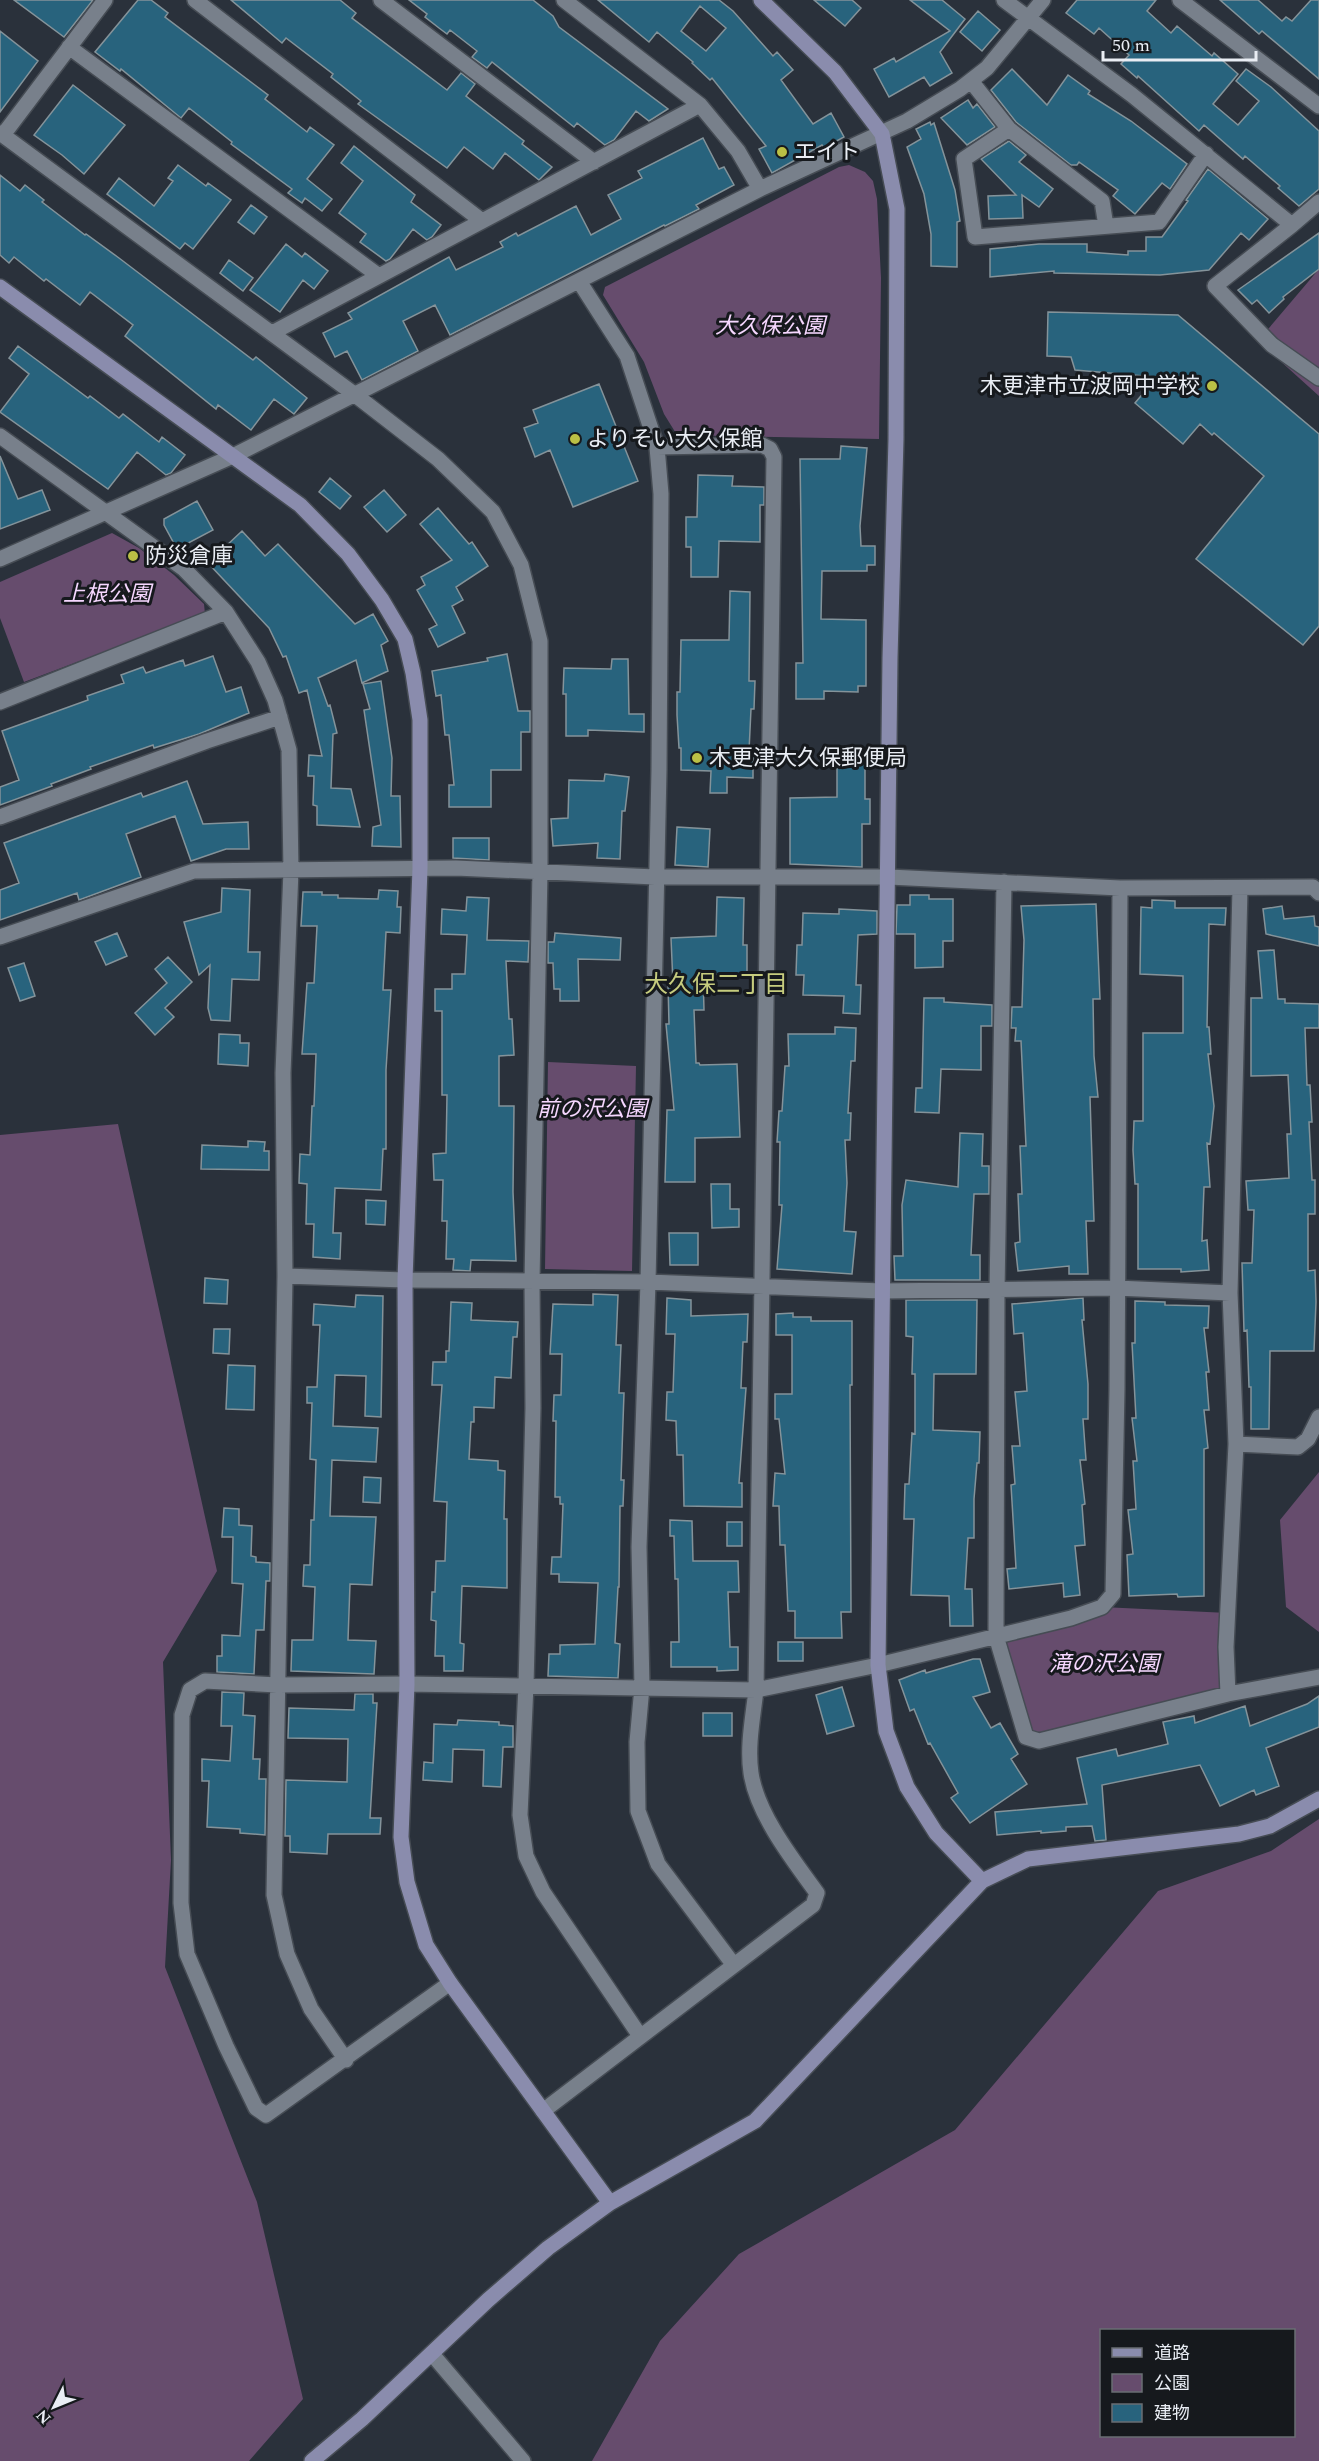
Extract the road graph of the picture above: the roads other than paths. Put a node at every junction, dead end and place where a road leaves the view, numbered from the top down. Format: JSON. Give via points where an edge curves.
{"nodes":[{"id":1,"x":105,"y":0,"type":"edge"},
{"id":2,"x":195,"y":0,"type":"edge"},
{"id":3,"x":381,"y":0,"type":"edge"},
{"id":4,"x":564,"y":0,"type":"edge"},
{"id":5,"x":761,"y":0,"type":"edge"},
{"id":6,"x":1004,"y":0,"type":"edge"},
{"id":7,"x":1043,"y":0,"type":"edge"},
{"id":8,"x":1180,"y":0,"type":"edge"},
{"id":9,"x":1028,"y":18,"type":"junction"},
{"id":10,"x":69,"y":47,"type":"junction"},
{"id":11,"x":971,"y":81,"type":"junction"},
{"id":12,"x":700,"y":105,"type":"junction"},
{"id":13,"x":1319,"y":106,"type":"edge"},
{"id":14,"x":1009,"y":129,"type":"junction"},
{"id":15,"x":1,"y":134,"type":"edge"},
{"id":16,"x":882,"y":134,"type":"junction"},
{"id":17,"x":1206,"y":154,"type":"junction"},
{"id":18,"x":594,"y":162,"type":"junction"},
{"id":19,"x":760,"y":189,"type":"junction"},
{"id":20,"x":1319,"y":202,"type":"edge"},
{"id":21,"x":482,"y":221,"type":"junction"},
{"id":22,"x":1292,"y":225,"type":"junction"},
{"id":23,"x":1106,"y":226,"type":"junction"},
{"id":24,"x":379,"y":276,"type":"junction"},
{"id":25,"x":579,"y":281,"type":"junction"},
{"id":26,"x":0,"y":287,"type":"edge"},
{"id":27,"x":272,"y":333,"type":"junction"},
{"id":28,"x":1319,"y":378,"type":"edge"},
{"id":29,"x":354,"y":394,"type":"junction"},
{"id":30,"x":0,"y":436,"type":"edge"},
{"id":31,"x":657,"y":447,"type":"junction"},
{"id":32,"x":233,"y":456,"type":"junction"},
{"id":33,"x":106,"y":513,"type":"junction"},
{"id":34,"x":0,"y":559,"type":"edge"},
{"id":35,"x":226,"y":612,"type":"junction"},
{"id":36,"x":0,"y":702,"type":"edge"},
{"id":37,"x":280,"y":717,"type":"junction"},
{"id":38,"x":0,"y":817,"type":"edge"},
{"id":39,"x":420,"y":868,"type":"junction"},
{"id":40,"x":291,"y":870,"type":"junction"},
{"id":41,"x":540,"y":872,"type":"junction"},
{"id":42,"x":768,"y":876,"type":"junction"},
{"id":43,"x":655,"y":877,"type":"junction"},
{"id":44,"x":889,"y":877,"type":"junction"},
{"id":45,"x":1004,"y":882,"type":"junction"},
{"id":46,"x":1120,"y":888,"type":"junction"},
{"id":47,"x":1240,"y":888,"type":"junction"},
{"id":48,"x":1319,"y":893,"type":"edge"},
{"id":49,"x":0,"y":938,"type":"edge"},
{"id":50,"x":285,"y":1276,"type":"junction"},
{"id":51,"x":405,"y":1280,"type":"junction"},
{"id":52,"x":532,"y":1281,"type":"junction"},
{"id":53,"x":648,"y":1282,"type":"junction"},
{"id":54,"x":762,"y":1286,"type":"junction"},
{"id":55,"x":1116,"y":1288,"type":"junction"},
{"id":56,"x":997,"y":1290,"type":"junction"},
{"id":57,"x":882,"y":1291,"type":"junction"},
{"id":58,"x":1230,"y":1293,"type":"junction"},
{"id":59,"x":1319,"y":1417,"type":"edge"},
{"id":60,"x":1236,"y":1444,"type":"junction"},
{"id":61,"x":996,"y":1636,"type":"junction"},
{"id":62,"x":878,"y":1665,"type":"junction"},
{"id":63,"x":1319,"y":1677,"type":"edge"},
{"id":64,"x":277,"y":1684,"type":"junction"},
{"id":65,"x":407,"y":1684,"type":"junction"},
{"id":66,"x":526,"y":1685,"type":"junction"},
{"id":67,"x":642,"y":1687,"type":"junction"},
{"id":68,"x":756,"y":1690,"type":"junction"},
{"id":69,"x":1228,"y":1694,"type":"junction"},
{"id":70,"x":1319,"y":1798,"type":"edge"},
{"id":71,"x":982,"y":1881,"type":"junction"},
{"id":72,"x":733,"y":1964,"type":"junction"},
{"id":73,"x":450,"y":1983,"type":"junction"},
{"id":74,"x":640,"y":2036,"type":"junction"},
{"id":75,"x":346,"y":2060,"type":"junction"},
{"id":76,"x":543,"y":2111,"type":"junction"},
{"id":77,"x":610,"y":2203,"type":"junction"},
{"id":78,"x":432,"y":2354,"type":"junction"},
{"id":79,"x":312,"y":2461,"type":"edge"},
{"id":80,"x":523,"y":2461,"type":"edge"}],
"edges":[{"from":1,"to":10,"type":"street"},
{"from":2,"to":21,"type":"street"},
{"from":3,"to":18,"type":"street"},
{"from":4,"to":12,"type":"street"},
{"from":5,"to":16,"type":"street","via":[[835,72]]},
{"from":6,"to":9,"type":"street"},
{"from":7,"to":9,"type":"street"},
{"from":8,"to":13,"type":"street"},
{"from":9,"to":11,"type":"street","via":[[987,68]]},
{"from":9,"to":17,"type":"street"},
{"from":10,"to":15,"type":"street"},
{"from":10,"to":24,"type":"street"},
{"from":11,"to":14,"type":"street"},
{"from":11,"to":16,"type":"street"},
{"from":12,"to":18,"type":"street"},
{"from":12,"to":19,"type":"street","via":[[738,152]]},
{"from":14,"to":23,"type":"street","via":[[1102,201]]},
{"from":14,"to":23,"type":"street","via":[[964,159],[975,237]]},
{"from":15,"to":27,"type":"street"},
{"from":16,"to":19,"type":"street"},
{"from":16,"to":44,"type":"street","via":[[897,209]]},
{"from":17,"to":22,"type":"street"},
{"from":17,"to":23,"type":"street","via":[[1160,222]]},
{"from":18,"to":21,"type":"street"},
{"from":19,"to":25,"type":"street"},
{"from":20,"to":22,"type":"street"},
{"from":21,"to":24,"type":"street"},
{"from":22,"to":28,"type":"street","via":[[1215,286],[1272,345]]},
{"from":24,"to":27,"type":"street"},
{"from":25,"to":29,"type":"street"},
{"from":25,"to":31,"type":"street","via":[[627,356]]},
{"from":26,"to":32,"type":"street"},
{"from":27,"to":29,"type":"street"},
{"from":29,"to":32,"type":"street"},
{"from":29,"to":41,"type":"street","via":[[438,459],[493,512],[521,565],[540,641]]},
{"from":30,"to":33,"type":"street"},
{"from":31,"to":42,"type":"street","via":[[762,445],[774,457]]},
{"from":31,"to":43,"type":"street","via":[[661,494]]},
{"from":32,"to":33,"type":"street"},
{"from":32,"to":39,"type":"street","via":[[300,505],[348,554],[405,639],[420,720]]},
{"from":33,"to":34,"type":"street"},
{"from":33,"to":35,"type":"street","via":[[184,569]]},
{"from":35,"to":36,"type":"street"},
{"from":35,"to":37,"type":"street","via":[[258,662]]},
{"from":37,"to":38,"type":"street"},
{"from":37,"to":40,"type":"street","via":[[289,750]]},
{"from":39,"to":40,"type":"street"},
{"from":39,"to":41,"type":"street"},
{"from":39,"to":51,"type":"street"},
{"from":40,"to":49,"type":"street","via":[[194,871]]},
{"from":40,"to":50,"type":"street","via":[[283,1073]]},
{"from":41,"to":43,"type":"street"},
{"from":41,"to":52,"type":"street"},
{"from":42,"to":43,"type":"street"},
{"from":42,"to":44,"type":"street"},
{"from":42,"to":54,"type":"street"},
{"from":43,"to":53,"type":"street"},
{"from":44,"to":45,"type":"street"},
{"from":44,"to":57,"type":"street"},
{"from":45,"to":46,"type":"street"},
{"from":45,"to":56,"type":"street"},
{"from":46,"to":47,"type":"street"},
{"from":46,"to":55,"type":"street"},
{"from":47,"to":48,"type":"street","via":[[1313,887]]},
{"from":47,"to":58,"type":"street"},
{"from":50,"to":51,"type":"street"},
{"from":50,"to":64,"type":"street"},
{"from":51,"to":52,"type":"street"},
{"from":51,"to":65,"type":"street"},
{"from":52,"to":53,"type":"street"},
{"from":52,"to":66,"type":"street"},
{"from":53,"to":54,"type":"street"},
{"from":53,"to":67,"type":"street","via":[[639,1547]]},
{"from":54,"to":57,"type":"street"},
{"from":54,"to":68,"type":"street"},
{"from":55,"to":56,"type":"street"},
{"from":55,"to":58,"type":"street"},
{"from":55,"to":61,"type":"street","via":[[1113,1594],[1102,1607]]},
{"from":56,"to":57,"type":"street"},
{"from":56,"to":61,"type":"street"},
{"from":57,"to":62,"type":"street"},
{"from":58,"to":60,"type":"street"},
{"from":59,"to":60,"type":"street","via":[[1308,1439],[1298,1447]]},
{"from":60,"to":69,"type":"street","via":[[1226,1647]]},
{"from":61,"to":62,"type":"street"},
{"from":61,"to":69,"type":"street","via":[[1026,1737],[1040,1741]]},
{"from":62,"to":68,"type":"street"},
{"from":62,"to":71,"type":"street","via":[[886,1731],[907,1787],[936,1833]]},
{"from":63,"to":69,"type":"street"},
{"from":64,"to":65,"type":"street"},
{"from":64,"to":75,"type":"street","via":[[274,1894],[287,1954],[311,2009]]},
{"from":64,"to":75,"type":"street","via":[[205,1681],[190,1690],[182,1715],[181,1903],[187,1954],[256,2108],[266,2115]]},
{"from":65,"to":66,"type":"street"},
{"from":65,"to":73,"type":"street","via":[[401,1837],[407,1882],[426,1945]]},
{"from":66,"to":67,"type":"street"},
{"from":66,"to":74,"type":"street","via":[[520,1815],[526,1856],[543,1892]]},
{"from":67,"to":68,"type":"street"},
{"from":67,"to":72,"type":"street","via":[[637,1742],[638,1811],[658,1864]]},
{"from":68,"to":72,"type":"street","via":[[751,1772],[758,1800],[817,1893],[813,1905]]},
{"from":70,"to":71,"type":"street","via":[[1270,1826],[1239,1834],[1028,1858]]},
{"from":71,"to":77,"type":"street","via":[[755,2121]]},
{"from":72,"to":74,"type":"street"},
{"from":73,"to":75,"type":"street"},
{"from":73,"to":76,"type":"street"},
{"from":74,"to":76,"type":"street"},
{"from":76,"to":77,"type":"street"},
{"from":77,"to":78,"type":"street","via":[[548,2248]]},
{"from":78,"to":79,"type":"street"},
{"from":78,"to":80,"type":"street"}]}
